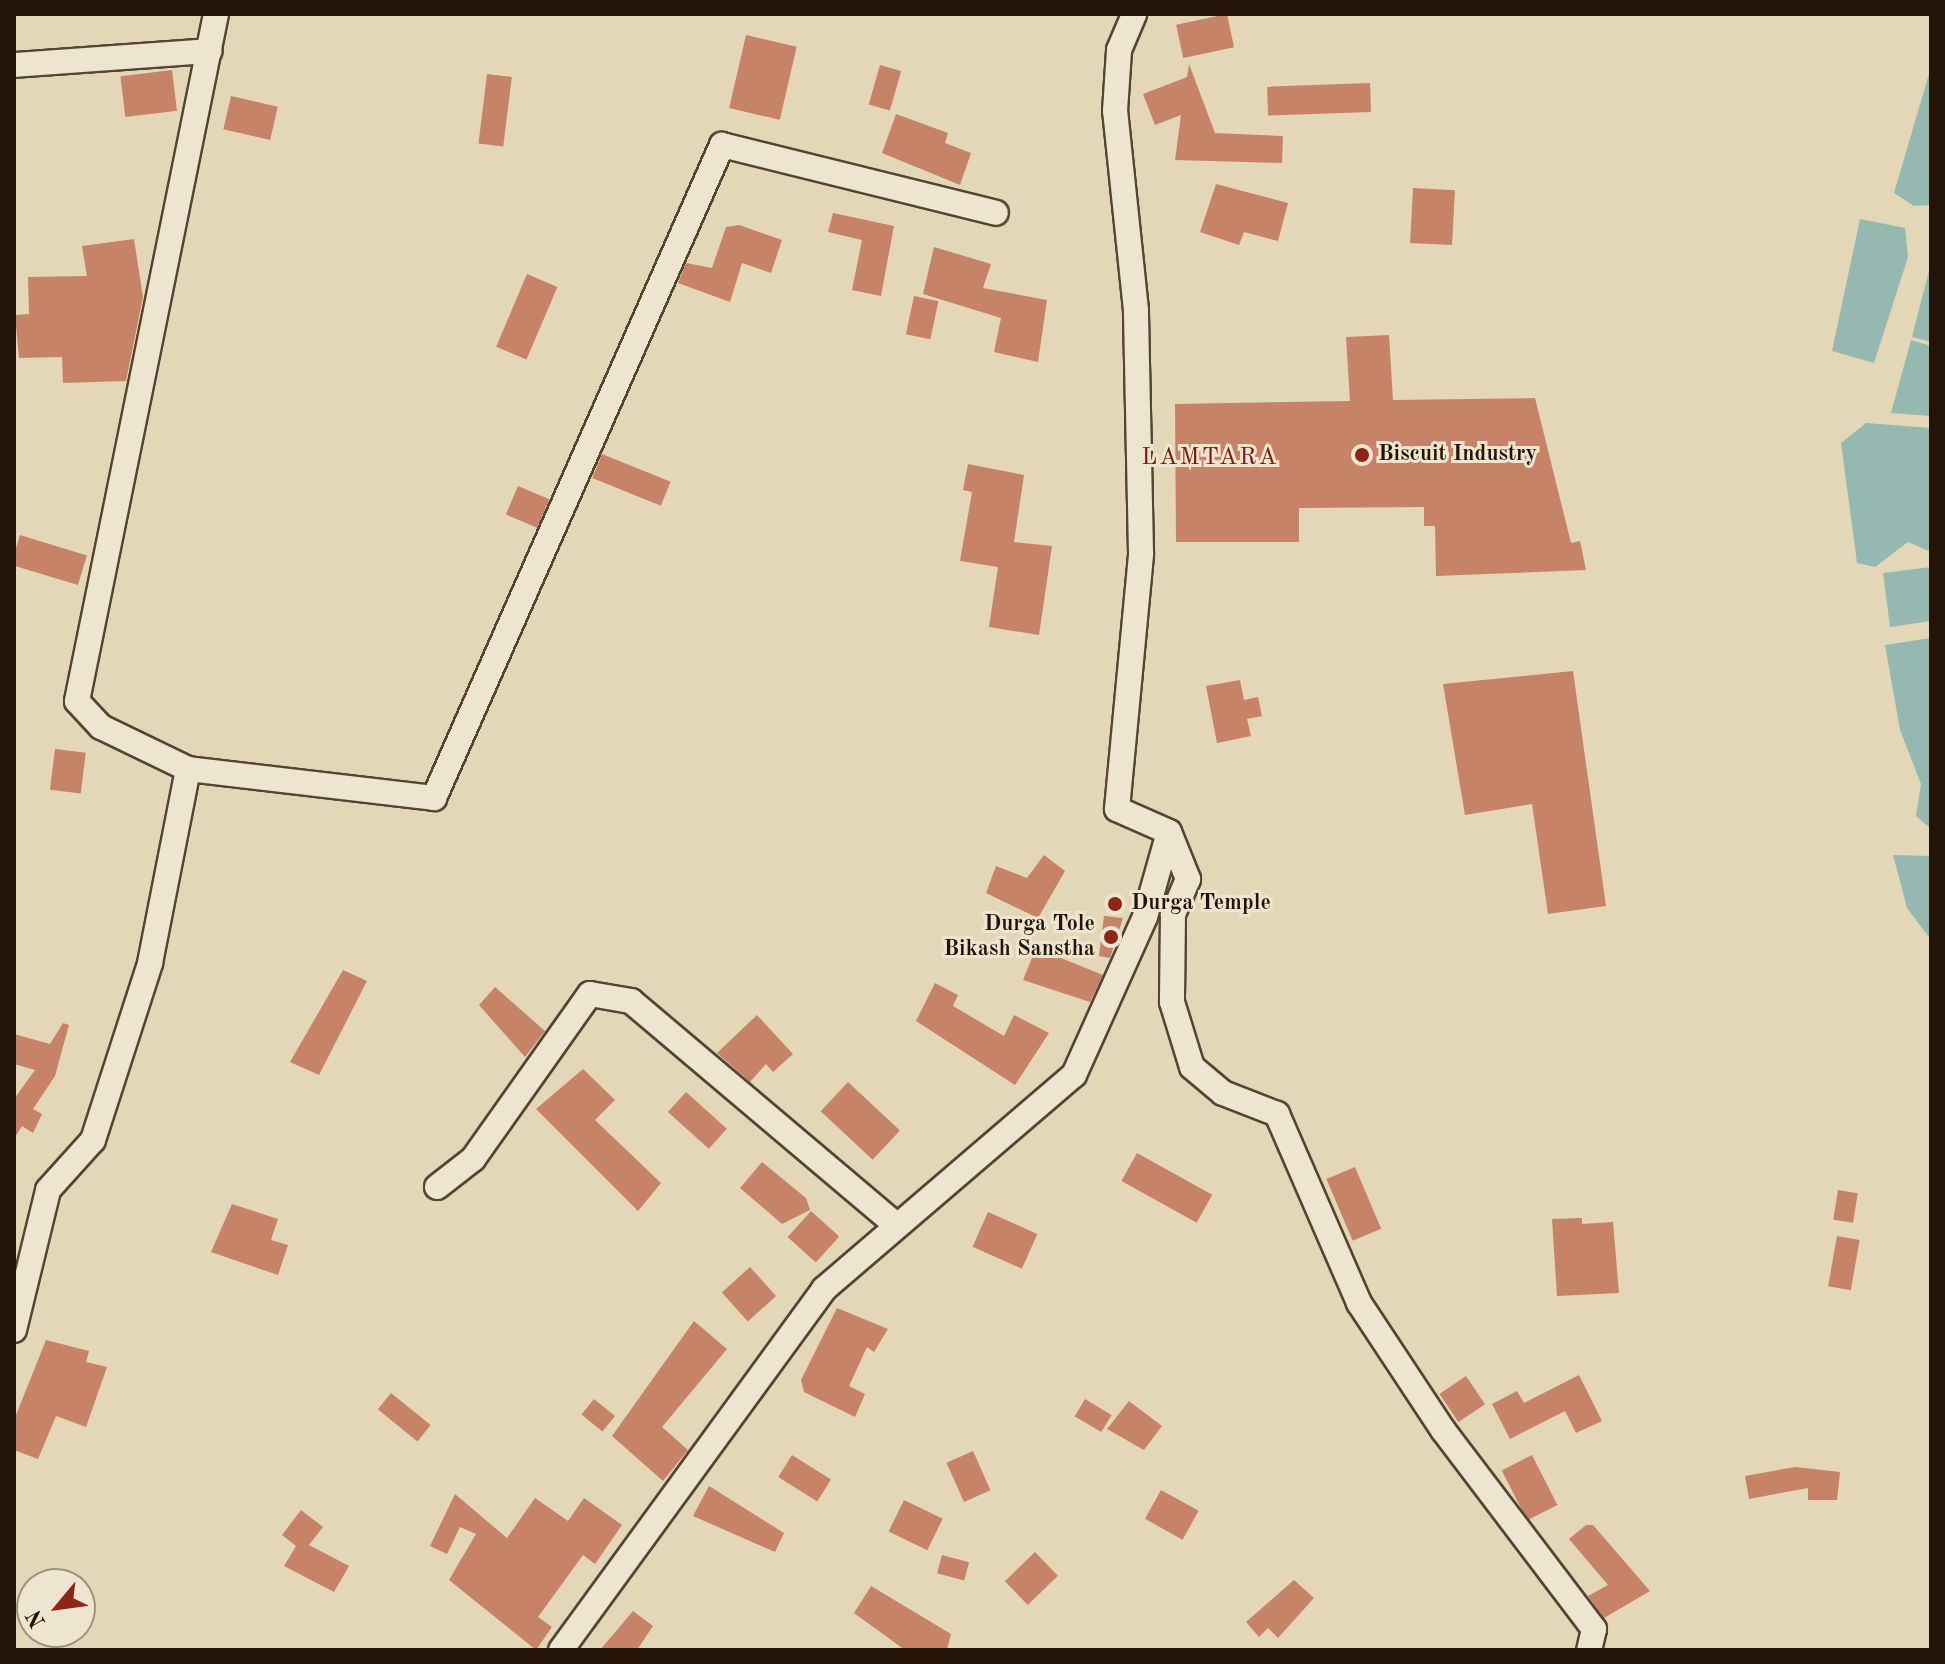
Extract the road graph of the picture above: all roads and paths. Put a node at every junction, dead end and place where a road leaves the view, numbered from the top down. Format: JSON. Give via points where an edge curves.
{"nodes":[{"id":1,"x":216,"y":14,"type":"edge"},
{"id":2,"x":1134,"y":14,"type":"edge"},
{"id":3,"x":210,"y":51,"type":"junction"},
{"id":4,"x":14,"y":65,"type":"edge"},
{"id":5,"x":996,"y":213,"type":"dead end"},
{"id":6,"x":188,"y":769,"type":"junction"},
{"id":7,"x":1169,"y":832,"type":"junction"},
{"id":8,"x":437,"y":1187,"type":"dead end"},
{"id":9,"x":894,"y":1223,"type":"junction"},
{"id":10,"x":14,"y":1330,"type":"edge"},
{"id":11,"x":561,"y":1650,"type":"edge"},
{"id":12,"x":1589,"y":1650,"type":"edge"}],
"edges":[{"from":1,"to":3,"type":"street"},
{"from":2,"to":7,"type":"street","via":[[1119,50],[1115,111],[1136,310],[1141,553],[1117,809]]},
{"from":3,"to":4,"type":"street"},
{"from":3,"to":6,"type":"street","via":[[77,701],[101,727]]},
{"from":5,"to":6,"type":"street","via":[[722,145],[434,798]]},
{"from":6,"to":10,"type":"street","via":[[150,963],[93,1140],[48,1190]]},
{"from":7,"to":9,"type":"street","via":[[1145,917],[1074,1075]]},
{"from":7,"to":12,"type":"street","via":[[1188,879],[1173,915],[1172,1002],[1192,1067],[1223,1093],[1277,1114],[1359,1303],[1443,1430],[1594,1629]]},
{"from":8,"to":9,"type":"street","via":[[473,1159],[590,994],[631,1001]]},
{"from":9,"to":11,"type":"street","via":[[775,1350]]}]}
